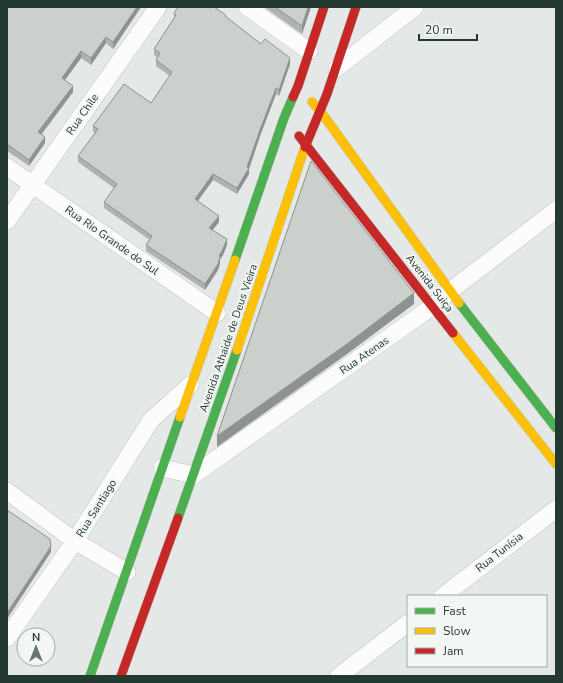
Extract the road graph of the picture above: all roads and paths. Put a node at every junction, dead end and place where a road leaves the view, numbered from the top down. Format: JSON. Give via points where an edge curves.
{"nodes":[{"id":1,"x":158,"y":7,"type":"edge"},
{"id":2,"x":247,"y":7,"type":"edge"},
{"id":3,"x":324,"y":7,"type":"edge"},
{"id":4,"x":356,"y":7,"type":"edge"},
{"id":5,"x":415,"y":7,"type":"edge"},
{"id":6,"x":309,"y":51,"type":"junction"},
{"id":7,"x":336,"y":68,"type":"junction"},
{"id":8,"x":302,"y":91,"type":"junction"},
{"id":9,"x":321,"y":112,"type":"junction"},
{"id":10,"x":284,"y":118,"type":"junction"},
{"id":11,"x":306,"y":145,"type":"junction"},
{"id":12,"x":7,"y":167,"type":"edge"},
{"id":13,"x":32,"y":185,"type":"junction"},
{"id":14,"x":556,"y":210,"type":"edge"},
{"id":15,"x":7,"y":221,"type":"edge"},
{"id":16,"x":450,"y":291,"type":"junction"},
{"id":17,"x":433,"y":306,"type":"junction"},
{"id":18,"x":217,"y":313,"type":"junction"},
{"id":19,"x":190,"y":385,"type":"junction"},
{"id":20,"x":556,"y":428,"type":"edge"},
{"id":21,"x":556,"y":464,"type":"edge"},
{"id":22,"x":162,"y":468,"type":"junction"},
{"id":23,"x":194,"y":475,"type":"junction"},
{"id":24,"x":7,"y":491,"type":"edge"},
{"id":25,"x":556,"y":509,"type":"edge"},
{"id":26,"x":75,"y":540,"type":"junction"},
{"id":27,"x":127,"y":572,"type":"junction"},
{"id":28,"x":443,"y":595,"type":"edge"},
{"id":29,"x":407,"y":624,"type":"edge"},
{"id":30,"x":7,"y":638,"type":"edge"},
{"id":31,"x":90,"y":676,"type":"edge"},
{"id":32,"x":121,"y":676,"type":"edge"},
{"id":33,"x":339,"y":676,"type":"edge"}],
"edges":[{"from":1,"to":13,"type":"street","name":"Rua Chile"},
{"from":2,"to":6,"type":"street"},
{"from":3,"to":6,"type":"street","name":"Avenida Athaide de Deus Vieira"},
{"from":4,"to":7,"type":"street","name":"Avenida Athaide de Deus Vieira"},
{"from":5,"to":7,"type":"street"},
{"from":6,"to":8,"type":"street","name":"Avenida Athaide de Deus Vieira"},
{"from":7,"to":9,"type":"street","name":"Avenida Athaide de Deus Vieira"},
{"from":8,"to":9,"type":"street","name":"Avenida Suiça"},
{"from":8,"to":10,"type":"street","name":"Avenida Athaide de Deus Vieira"},
{"from":9,"to":11,"type":"street","name":"Avenida Athaide de Deus Vieira"},
{"from":9,"to":16,"type":"street","name":"Avenida Suiça"},
{"from":10,"to":11,"type":"street","name":"Avenida Suiça"},
{"from":10,"to":18,"type":"street","name":"Avenida Athaide de Deus Vieira"},
{"from":11,"to":17,"type":"street","name":"Avenida Suiça"},
{"from":11,"to":23,"type":"street","name":"Avenida Athaide de Deus Vieira"},
{"from":12,"to":13,"type":"street","name":"Rua Rio Grande do Sul"},
{"from":13,"to":15,"type":"street","name":"Rua Chile"},
{"from":13,"to":18,"type":"street","name":"Rua Rio Grande do Sul"},
{"from":14,"to":16,"type":"street","name":"Rua Atenas"},
{"from":16,"to":17,"type":"street","name":"Rua Atenas"},
{"from":16,"to":20,"type":"street","name":"Avenida Suiça"},
{"from":17,"to":21,"type":"street","name":"Avenida Suiça"},
{"from":17,"to":23,"type":"street","name":"Rua Atenas"},
{"from":18,"to":19,"type":"street","name":"Avenida Athaide de Deus Vieira"},
{"from":19,"to":22,"type":"street","name":"Avenida Athaide de Deus Vieira"},
{"from":19,"to":26,"type":"street","name":"Rua Santiago","via":[[151,420]]},
{"from":22,"to":23,"type":"street"},
{"from":22,"to":27,"type":"street","name":"Avenida Athaide de Deus Vieira"},
{"from":23,"to":32,"type":"street","name":"Avenida Athaide de Deus Vieira"},
{"from":24,"to":26,"type":"street"},
{"from":25,"to":28,"type":"street","name":"Rua Tunísia"},
{"from":26,"to":27,"type":"street"},
{"from":26,"to":30,"type":"street","name":"Rua Santiago"},
{"from":27,"to":31,"type":"street","name":"Avenida Athaide de Deus Vieira"},
{"from":29,"to":33,"type":"street"}]}
